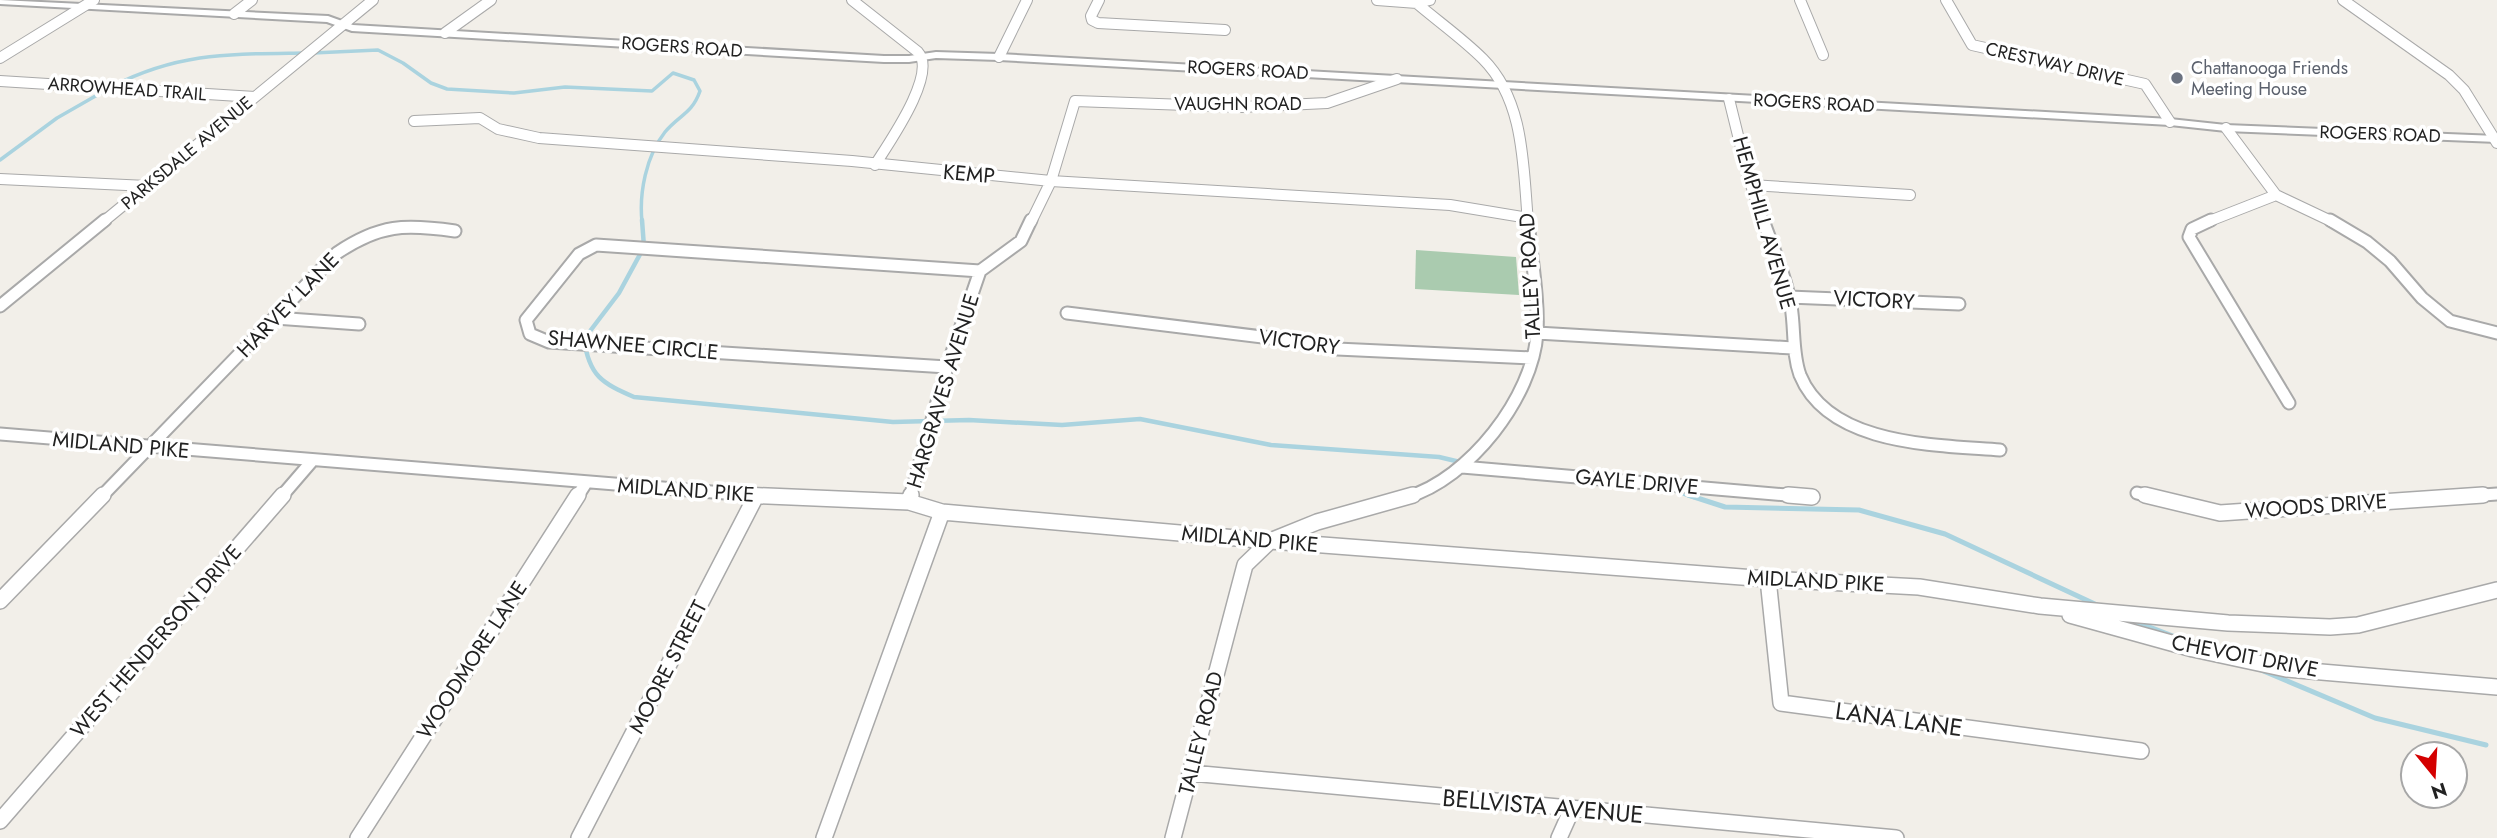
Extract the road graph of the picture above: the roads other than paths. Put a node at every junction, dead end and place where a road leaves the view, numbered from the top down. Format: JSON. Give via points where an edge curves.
{"nodes":[{"id":1,"x":252,"y":0,"type":"edge"},
{"id":2,"x":373,"y":0,"type":"edge"},
{"id":3,"x":491,"y":0,"type":"edge"},
{"id":4,"x":852,"y":0,"type":"edge"},
{"id":5,"x":1027,"y":0,"type":"edge"},
{"id":6,"x":1099,"y":0,"type":"edge"},
{"id":7,"x":1377,"y":0,"type":"edge"},
{"id":8,"x":1430,"y":0,"type":"edge"},
{"id":9,"x":1800,"y":0,"type":"edge"},
{"id":10,"x":1947,"y":0,"type":"edge"},
{"id":11,"x":2343,"y":0,"type":"edge"},
{"id":12,"x":0,"y":1,"type":"edge"},
{"id":13,"x":1415,"y":1,"type":"edge"},
{"id":14,"x":90,"y":3,"type":"edge"},
{"id":15,"x":233,"y":14,"type":"junction"},
{"id":16,"x":343,"y":24,"type":"junction"},
{"id":17,"x":1225,"y":30,"type":"dead end"},
{"id":18,"x":445,"y":33,"type":"junction"},
{"id":19,"x":1823,"y":55,"type":"dead end"},
{"id":20,"x":923,"y":57,"type":"junction"},
{"id":21,"x":999,"y":57,"type":"junction"},
{"id":22,"x":0,"y":58,"type":"edge"},
{"id":23,"x":1397,"y":79,"type":"junction"},
{"id":24,"x":0,"y":81,"type":"edge"},
{"id":25,"x":1503,"y":85,"type":"junction"},
{"id":26,"x":255,"y":97,"type":"junction"},
{"id":27,"x":1729,"y":99,"type":"junction"},
{"id":28,"x":1075,"y":101,"type":"joint"},
{"id":29,"x":414,"y":121,"type":"dead end"},
{"id":30,"x":2170,"y":122,"type":"junction"},
{"id":31,"x":2226,"y":128,"type":"junction"},
{"id":32,"x":2496,"y":140,"type":"edge"},
{"id":33,"x":875,"y":165,"type":"junction"},
{"id":34,"x":0,"y":179,"type":"edge"},
{"id":35,"x":1051,"y":181,"type":"junction"},
{"id":36,"x":1751,"y":185,"type":"junction"},
{"id":37,"x":147,"y":186,"type":"junction"},
{"id":38,"x":1910,"y":195,"type":"dead end"},
{"id":39,"x":2276,"y":195,"type":"junction"},
{"id":40,"x":1528,"y":218,"type":"junction"},
{"id":41,"x":455,"y":231,"type":"dead end"},
{"id":42,"x":980,"y":271,"type":"junction"},
{"id":43,"x":0,"y":293,"type":"edge"},
{"id":44,"x":16,"y":294,"type":"junction"},
{"id":45,"x":1790,"y":296,"type":"junction"},
{"id":46,"x":1959,"y":304,"type":"dead end"},
{"id":47,"x":0,"y":306,"type":"edge"},
{"id":48,"x":1067,"y":313,"type":"dead end"},
{"id":49,"x":275,"y":317,"type":"junction"},
{"id":50,"x":359,"y":324,"type":"dead end"},
{"id":51,"x":1536,"y":333,"type":"junction"},
{"id":52,"x":2497,"y":333,"type":"edge"},
{"id":53,"x":1793,"y":348,"type":"junction"},
{"id":54,"x":1532,"y":358,"type":"junction"},
{"id":55,"x":947,"y":367,"type":"junction"},
{"id":56,"x":2289,"y":403,"type":"dead end"},
{"id":57,"x":0,"y":434,"type":"edge"},
{"id":58,"x":151,"y":447,"type":"junction"},
{"id":59,"x":2000,"y":450,"type":"dead end"},
{"id":60,"x":312,"y":461,"type":"junction"},
{"id":61,"x":1462,"y":467,"type":"junction"},
{"id":62,"x":586,"y":483,"type":"junction"},
{"id":63,"x":2137,"y":493,"type":"dead end"},
{"id":64,"x":2497,"y":494,"type":"edge"},
{"id":65,"x":756,"y":496,"type":"junction"},
{"id":66,"x":1812,"y":497,"type":"dead end"},
{"id":67,"x":909,"y":502,"type":"junction"},
{"id":68,"x":942,"y":512,"type":"junction"},
{"id":69,"x":1270,"y":541,"type":"junction"},
{"id":70,"x":1768,"y":579,"type":"junction"},
{"id":71,"x":2497,"y":590,"type":"edge"},
{"id":72,"x":0,"y":601,"type":"edge"},
{"id":73,"x":2039,"y":606,"type":"junction"},
{"id":74,"x":2497,"y":687,"type":"edge"},
{"id":75,"x":2141,"y":751,"type":"dead end"},
{"id":76,"x":1191,"y":773,"type":"junction"},
{"id":77,"x":1572,"y":808,"type":"junction"},
{"id":78,"x":0,"y":821,"type":"edge"},
{"id":79,"x":1830,"y":836,"type":"edge"},
{"id":80,"x":358,"y":838,"type":"edge"},
{"id":81,"x":579,"y":838,"type":"edge"},
{"id":82,"x":824,"y":838,"type":"edge"},
{"id":83,"x":1173,"y":838,"type":"edge"},
{"id":84,"x":1559,"y":838,"type":"edge"},
{"id":85,"x":1896,"y":838,"type":"edge"}],
"edges":[{"from":1,"to":15,"type":"street"},
{"from":2,"to":16,"type":"street","name":"PARKSDALE AVENUE"},
{"from":3,"to":18,"type":"street"},
{"from":4,"to":20,"type":"street"},
{"from":5,"to":21,"type":"street"},
{"from":6,"to":17,"type":"street","via":[[1091,16],[1098,23]]},
{"from":7,"to":13,"type":"street"},
{"from":8,"to":13,"type":"street"},
{"from":9,"to":19,"type":"street"},
{"from":10,"to":30,"type":"street","name":"CRESTWAY DRIVE","via":[[1972,45],[2145,84]]},
{"from":11,"to":32,"type":"street","via":[[2449,75]]},
{"from":12,"to":14,"type":"street","name":"ROGERS ROAD"},
{"from":13,"to":25,"type":"street","name":"TALLEY ROAD","via":[[1484,60]]},
{"from":14,"to":15,"type":"street","name":"ROGERS ROAD"},
{"from":14,"to":22,"type":"street"},
{"from":15,"to":16,"type":"street","name":"ROGERS ROAD","via":[[328,19]]},
{"from":16,"to":18,"type":"street","name":"ROGERS ROAD"},
{"from":16,"to":26,"type":"street","name":"PARKSDALE AVENUE"},
{"from":18,"to":20,"type":"street","name":"ROGERS ROAD","via":[[884,59]]},
{"from":20,"to":21,"type":"street","name":"ROGERS ROAD"},
{"from":20,"to":33,"type":"street","via":[[921,83]]},
{"from":21,"to":23,"type":"street","name":"ROGERS ROAD"},
{"from":23,"to":25,"type":"street","name":"ROGERS ROAD"},
{"from":23,"to":28,"type":"street","name":"VAUGHN ROAD","via":[[1327,103],[1242,107]]},
{"from":24,"to":26,"type":"street","name":"ARROWHEAD TRAIL"},
{"from":25,"to":27,"type":"street","name":"ROGERS ROAD"},
{"from":25,"to":40,"type":"street","name":"TALLEY ROAD","via":[[1518,128]]},
{"from":26,"to":37,"type":"street","name":"PARKSDALE AVENUE"},
{"from":27,"to":30,"type":"street","name":"ROGERS ROAD"},
{"from":27,"to":36,"type":"street","name":"HEMPHILL AVENUE"},
{"from":28,"to":35,"type":"street","name":"HARGRAVES AVENUE"},
{"from":29,"to":33,"type":"street","name":"KEMP","via":[[480,118],[498,129],[539,138]]},
{"from":30,"to":31,"type":"street","name":"ROGERS ROAD"},
{"from":31,"to":32,"type":"street","name":"ROGERS ROAD"},
{"from":31,"to":39,"type":"street"},
{"from":33,"to":35,"type":"street","name":"KEMP"},
{"from":34,"to":37,"type":"street"},
{"from":35,"to":40,"type":"street","name":"KEMP","via":[[1450,205]]},
{"from":35,"to":42,"type":"street","name":"HARGRAVES AVENUE","via":[[1021,241]]},
{"from":36,"to":38,"type":"street"},
{"from":36,"to":45,"type":"street","name":"HEMPHILL AVENUE"},
{"from":37,"to":44,"type":"street","name":"PARKSDALE AVENUE"},
{"from":39,"to":52,"type":"street","via":[[2367,242],[2450,321]]},
{"from":39,"to":56,"type":"street","via":[[2202,224],[2192,229],[2189,237]]},
{"from":40,"to":51,"type":"street","name":"TALLEY ROAD"},
{"from":41,"to":49,"type":"street","name":"HARVEY LANE","via":[[408,225],[372,230],[337,253]]},
{"from":42,"to":55,"type":"street","name":"HARGRAVES AVENUE"},
{"from":42,"to":55,"type":"street","name":"SHAWNEE CIRCLE","via":[[596,245],[579,254],[526,320],[530,334],[549,342]]},
{"from":43,"to":44,"type":"street"},
{"from":44,"to":47,"type":"street","name":"PARKSDALE AVENUE"},
{"from":45,"to":46,"type":"street","name":"VICTORY"},
{"from":45,"to":53,"type":"street","name":"HEMPHILL AVENUE"},
{"from":48,"to":54,"type":"street","name":"VICTORY","via":[[1337,349]]},
{"from":49,"to":50,"type":"street"},
{"from":49,"to":58,"type":"street","name":"HARVEY LANE"},
{"from":51,"to":53,"type":"street"},
{"from":51,"to":54,"type":"street","name":"TALLEY ROAD"},
{"from":53,"to":59,"type":"street","via":[[1809,394],[1834,416],[1871,433]]},
{"from":54,"to":61,"type":"street","name":"TALLEY ROAD","via":[[1527,379],[1504,420]]},
{"from":55,"to":67,"type":"street","name":"HARGRAVES AVENUE"},
{"from":57,"to":58,"type":"street","name":"MIDLAND PIKE"},
{"from":58,"to":60,"type":"street","name":"MIDLAND PIKE"},
{"from":58,"to":72,"type":"street","name":"HARVEY LANE"},
{"from":60,"to":62,"type":"street","name":"MIDLAND PIKE"},
{"from":60,"to":78,"type":"street","name":"WEST HENDERSON DRIVE"},
{"from":61,"to":66,"type":"street","name":"GAYLE DRIVE"},
{"from":61,"to":69,"type":"street","name":"TALLEY ROAD","via":[[1413,495],[1317,522]]},
{"from":62,"to":65,"type":"street","name":"MIDLAND PIKE"},
{"from":62,"to":80,"type":"street","name":"WOODMORE LANE"},
{"from":63,"to":64,"type":"street","name":"WOODS DRIVE","via":[[2220,513]]},
{"from":65,"to":67,"type":"street","name":"MIDLAND PIKE"},
{"from":65,"to":81,"type":"street","name":"MOORE STREET"},
{"from":67,"to":68,"type":"street","name":"MIDLAND PIKE"},
{"from":68,"to":69,"type":"street","name":"MIDLAND PIKE"},
{"from":68,"to":82,"type":"street","name":"HARGRAVES AVENUE"},
{"from":69,"to":70,"type":"street","name":"MIDLAND PIKE"},
{"from":69,"to":76,"type":"street","name":"TALLEY ROAD","via":[[1245,565]]},
{"from":70,"to":73,"type":"street","name":"MIDLAND PIKE","via":[[1919,587]]},
{"from":70,"to":75,"type":"street","name":"LANA LANE","via":[[1781,703]]},
{"from":71,"to":73,"type":"street","name":"MIDLAND PIKE","via":[[2358,625],[2330,627]]},
{"from":73,"to":74,"type":"street","name":"CHEVOIT DRIVE","via":[[2193,649],[2286,669]]},
{"from":76,"to":77,"type":"street","name":"BELLVISTA AVENUE"},
{"from":76,"to":83,"type":"street","name":"TALLEY ROAD"},
{"from":77,"to":79,"type":"street","name":"BELLVISTA AVENUE"},
{"from":77,"to":84,"type":"street"},
{"from":79,"to":85,"type":"street","name":"BELLVISTA AVENUE"}]}
